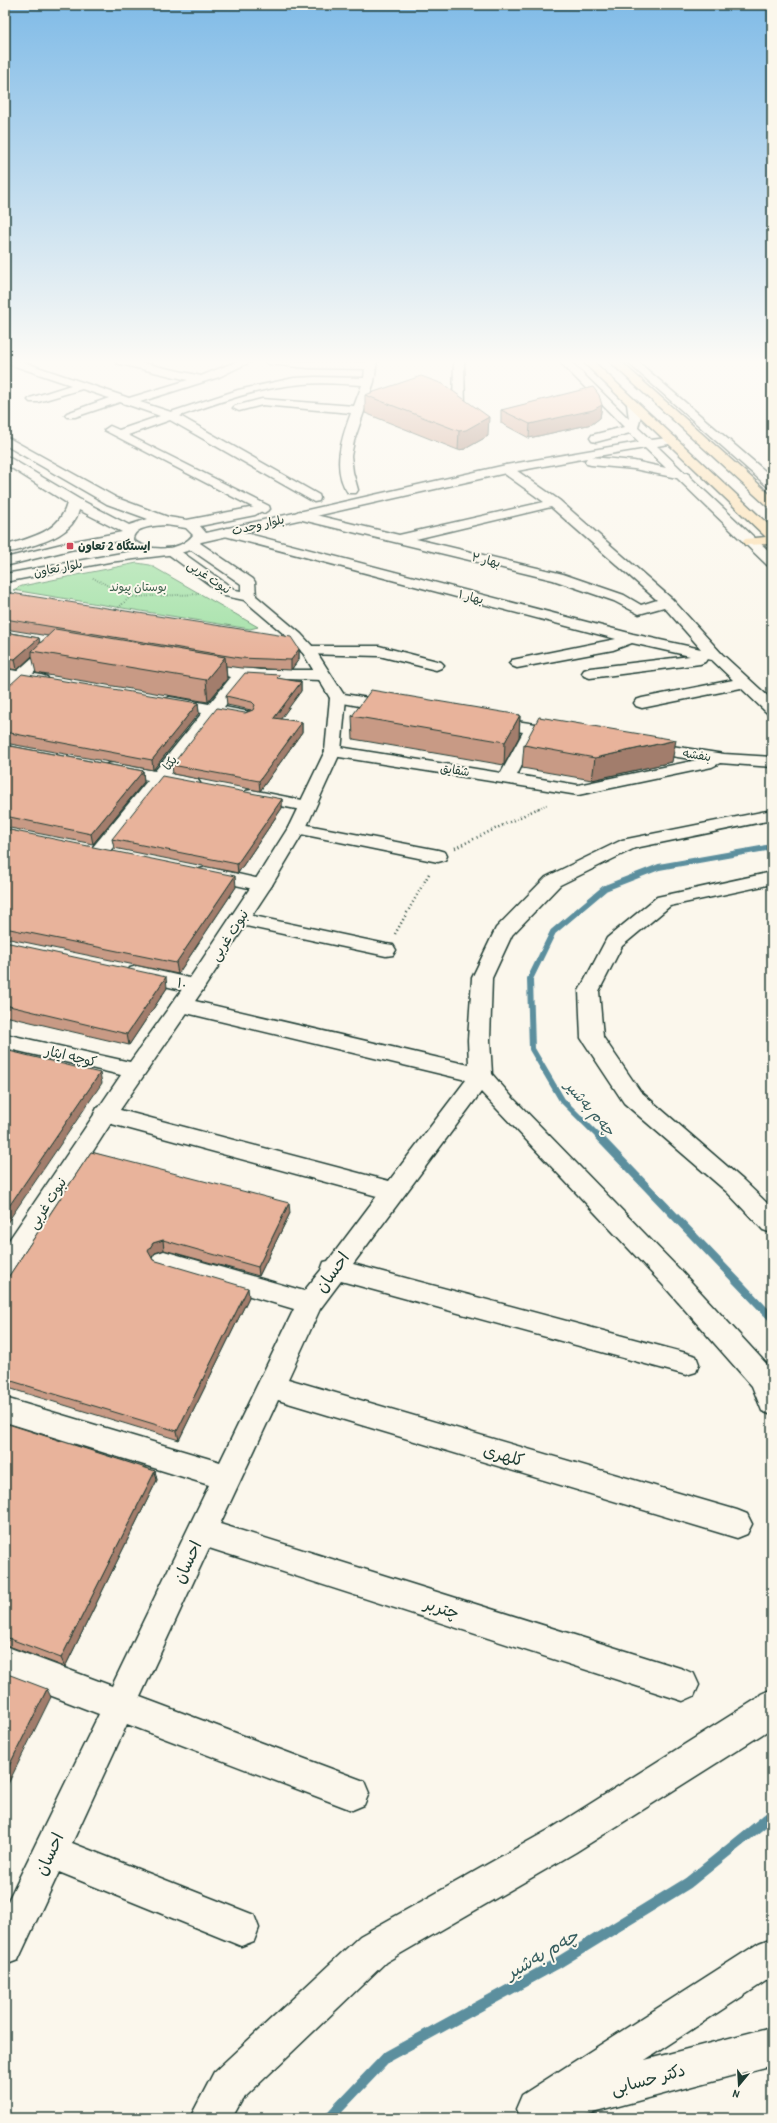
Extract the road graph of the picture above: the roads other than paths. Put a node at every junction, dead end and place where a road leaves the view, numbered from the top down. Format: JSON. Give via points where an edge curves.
{"nodes":[{"id":1,"x":7,"y":460,"type":"edge"},
{"id":2,"x":40,"y":460,"type":"edge"},
{"id":3,"x":167,"y":460,"type":"edge"},
{"id":4,"x":248,"y":460,"type":"edge"},
{"id":5,"x":344,"y":460,"type":"edge"},
{"id":6,"x":491,"y":460,"type":"edge"},
{"id":7,"x":552,"y":460,"type":"edge"},
{"id":8,"x":572,"y":460,"type":"edge"},
{"id":9,"x":667,"y":460,"type":"edge"},
{"id":10,"x":692,"y":460,"type":"edge"},
{"id":11,"x":728,"y":460,"type":"edge"},
{"id":12,"x":744,"y":460,"type":"edge"},
{"id":13,"x":506,"y":469,"type":"junction"},
{"id":14,"x":438,"y":472,"type":"dead end"},
{"id":15,"x":683,"y":476,"type":"junction"},
{"id":16,"x":772,"y":484,"type":"edge"},
{"id":17,"x":368,"y":487,"type":"dead end"},
{"id":18,"x":352,"y":490,"type":"junction"},
{"id":19,"x":314,"y":498,"type":"junction"},
{"id":20,"x":732,"y":498,"type":"junction"},
{"id":21,"x":74,"y":502,"type":"junction"},
{"id":22,"x":554,"y":503,"type":"junction"},
{"id":23,"x":772,"y":503,"type":"edge"},
{"id":24,"x":278,"y":506,"type":"dead end"},
{"id":25,"x":299,"y":508,"type":"junction"},
{"id":26,"x":264,"y":509,"type":"junction"},
{"id":27,"x":166,"y":521,"type":"junction"},
{"id":28,"x":187,"y":524,"type":"junction"},
{"id":29,"x":226,"y":532,"type":"junction"},
{"id":30,"x":128,"y":533,"type":"junction"},
{"id":31,"x":772,"y":535,"type":"edge"},
{"id":32,"x":397,"y":540,"type":"junction"},
{"id":33,"x":772,"y":540,"type":"edge"},
{"id":34,"x":195,"y":542,"type":"junction"},
{"id":35,"x":750,"y":542,"type":"junction"},
{"id":36,"x":5,"y":550,"type":"edge"},
{"id":37,"x":165,"y":552,"type":"junction"},
{"id":38,"x":5,"y":562,"type":"edge"},
{"id":39,"x":772,"y":562,"type":"edge"},
{"id":40,"x":5,"y":578,"type":"edge"},
{"id":41,"x":249,"y":597,"type":"junction"},
{"id":42,"x":667,"y":602,"type":"junction"},
{"id":43,"x":274,"y":636,"type":"edge"},
{"id":44,"x":631,"y":638,"type":"junction"},
{"id":45,"x":302,"y":644,"type":"junction"},
{"id":46,"x":71,"y":646,"type":"edge"},
{"id":47,"x":717,"y":657,"type":"junction"},
{"id":48,"x":517,"y":663,"type":"dead end"},
{"id":49,"x":436,"y":665,"type":"dead end"},
{"id":50,"x":187,"y":666,"type":"edge"},
{"id":51,"x":590,"y":673,"type":"dead end"},
{"id":52,"x":13,"y":675,"type":"edge"},
{"id":53,"x":241,"y":675,"type":"junction"},
{"id":54,"x":322,"y":675,"type":"junction"},
{"id":55,"x":59,"y":683,"type":"edge"},
{"id":56,"x":743,"y":683,"type":"junction"},
{"id":57,"x":5,"y":691,"type":"edge"},
{"id":58,"x":338,"y":698,"type":"junction"},
{"id":59,"x":151,"y":699,"type":"edge"},
{"id":60,"x":642,"y":703,"type":"dead end"},
{"id":61,"x":408,"y":709,"type":"edge"},
{"id":62,"x":772,"y":709,"type":"edge"},
{"id":63,"x":213,"y":710,"type":"junction"},
{"id":64,"x":246,"y":715,"type":"edge"},
{"id":65,"x":470,"y":719,"type":"edge"},
{"id":66,"x":533,"y":729,"type":"junction"},
{"id":67,"x":579,"y":736,"type":"edge"},
{"id":68,"x":632,"y":744,"type":"edge"},
{"id":69,"x":333,"y":751,"type":"junction"},
{"id":70,"x":724,"y":759,"type":"junction"},
{"id":71,"x":772,"y":762,"type":"edge"},
{"id":72,"x":97,"y":765,"type":"edge"},
{"id":73,"x":159,"y":777,"type":"junction"},
{"id":74,"x":507,"y":778,"type":"junction"},
{"id":75,"x":205,"y":786,"type":"edge"},
{"id":76,"x":236,"y":792,"type":"edge"},
{"id":77,"x":306,"y":806,"type":"junction"},
{"id":78,"x":772,"y":815,"type":"edge"},
{"id":79,"x":297,"y":828,"type":"junction"},
{"id":80,"x":122,"y":856,"type":"edge"},
{"id":81,"x":438,"y":856,"type":"road end"},
{"id":82,"x":192,"y":870,"type":"edge"},
{"id":83,"x":772,"y":878,"type":"edge"},
{"id":84,"x":262,"y":885,"type":"junction"},
{"id":85,"x":239,"y":919,"type":"junction"},
{"id":86,"x":386,"y":950,"type":"road end"},
{"id":87,"x":119,"y":970,"type":"edge"},
{"id":88,"x":195,"y":986,"type":"junction"},
{"id":89,"x":182,"y":1005,"type":"junction"},
{"id":90,"x":5,"y":1041,"type":"edge"},
{"id":91,"x":136,"y":1071,"type":"junction"},
{"id":92,"x":481,"y":1076,"type":"junction"},
{"id":93,"x":105,"y":1114,"type":"junction"},
{"id":94,"x":393,"y":1191,"type":"junction"},
{"id":95,"x":772,"y":1223,"type":"edge"},
{"id":96,"x":164,"y":1261,"type":"dead end"},
{"id":97,"x":5,"y":1267,"type":"edge"},
{"id":98,"x":333,"y":1269,"type":"junction"},
{"id":99,"x":310,"y":1303,"type":"junction"},
{"id":100,"x":686,"y":1364,"type":"dead end"},
{"id":101,"x":271,"y":1386,"type":"junction"},
{"id":102,"x":772,"y":1403,"type":"edge"},
{"id":103,"x":5,"y":1410,"type":"edge"},
{"id":104,"x":227,"y":1477,"type":"junction"},
{"id":105,"x":737,"y":1524,"type":"dead end"},
{"id":106,"x":201,"y":1532,"type":"junction"},
{"id":107,"x":5,"y":1662,"type":"edge"},
{"id":108,"x":683,"y":1685,"type":"dead end"},
{"id":109,"x":772,"y":1704,"type":"edge"},
{"id":110,"x":119,"y":1705,"type":"junction"},
{"id":111,"x":352,"y":1793,"type":"dead end"},
{"id":112,"x":50,"y":1851,"type":"junction"},
{"id":113,"x":241,"y":1928,"type":"dead end"},
{"id":114,"x":5,"y":1947,"type":"edge"},
{"id":115,"x":772,"y":1956,"type":"edge"},
{"id":116,"x":772,"y":2046,"type":"edge"},
{"id":117,"x":537,"y":2115,"type":"edge"},
{"id":118,"x":210,"y":2118,"type":"edge"}],
"edges":[{"from":1,"to":21,"type":"street"},
{"from":2,"to":27,"type":"street","via":[[112,501]]},
{"from":3,"to":26,"type":"street"},
{"from":4,"to":19,"type":"street"},
{"from":5,"to":18,"type":"street"},
{"from":6,"to":14,"type":"street"},
{"from":7,"to":13,"type":"street","name":"بلوار وحدت"},
{"from":8,"to":15,"type":"street","via":[[634,465]]},
{"from":9,"to":15,"type":"street"},
{"from":10,"to":20,"type":"highway"},
{"from":11,"to":23,"type":"highway"},
{"from":12,"to":16,"type":"street"},
{"from":13,"to":22,"type":"street"},
{"from":13,"to":25,"type":"street","name":"بلوار وحدت"},
{"from":15,"to":20,"type":"street"},
{"from":15,"to":35,"type":"street"},
{"from":17,"to":18,"type":"street","name":"بلوار وحدت"},
{"from":18,"to":19,"type":"street","name":"بلوار وحدت"},
{"from":19,"to":25,"type":"street","name":"بلوار وحدت"},
{"from":20,"to":31,"type":"highway"},
{"from":21,"to":30,"type":"street"},
{"from":21,"to":36,"type":"street","via":[[71,517],[66,524],[34,541]]},
{"from":22,"to":32,"type":"street"},
{"from":22,"to":42,"type":"street"},
{"from":24,"to":26,"type":"street","name":"بلوار وحدت"},
{"from":25,"to":29,"type":"street","name":"بلوار وحدت"},
{"from":25,"to":32,"type":"street","name":"بهار ۲"},
{"from":26,"to":28,"type":"street","name":"بلوار وحدت"},
{"from":27,"to":28,"type":"street","name":"بلوار وحدت"},
{"from":27,"to":30,"type":"street","name":"بلوار تعاون","via":[[149,523]]},
{"from":28,"to":34,"type":"street","via":[[200,535]]},
{"from":29,"to":34,"type":"street","name":"بلوار وحدت"},
{"from":29,"to":44,"type":"street","name":"بهار ۱"},
{"from":30,"to":37,"type":"street","via":[[126,541],[130,545],[147,551]]},
{"from":30,"to":38,"type":"street","name":"بلوار تعاون"},
{"from":32,"to":42,"type":"street","name":"بهار ۲","via":[[558,577],[619,598],[639,610]]},
{"from":33,"to":35,"type":"highway"},
{"from":34,"to":37,"type":"street","name":"بلوار وحدت"},
{"from":34,"to":41,"type":"street","name":"نبوت غربی","via":[[248,582]]},
{"from":35,"to":39,"type":"street"},
{"from":37,"to":40,"type":"street","name":"بلوار تعاون","via":[[110,558]]},
{"from":37,"to":41,"type":"street","name":"نبوت غربی","via":[[230,593]]},
{"from":41,"to":45,"type":"street","name":"نبوت غربی"},
{"from":42,"to":47,"type":"street"},
{"from":43,"to":45,"type":"street"},
{"from":44,"to":47,"type":"street","name":"بهار ۱"},
{"from":44,"to":48,"type":"street","via":[[613,645]]},
{"from":45,"to":49,"type":"street","via":[[379,651]]},
{"from":45,"to":54,"type":"street","name":"نبوت غربی"},
{"from":46,"to":52,"type":"street","via":[[48,642]]},
{"from":47,"to":51,"type":"street"},
{"from":47,"to":56,"type":"street"},
{"from":50,"to":53,"type":"street"},
{"from":52,"to":55,"type":"street"},
{"from":52,"to":57,"type":"street"},
{"from":53,"to":54,"type":"street"},
{"from":53,"to":63,"type":"street","name":"یکتا"},
{"from":54,"to":58,"type":"street","name":"نبوت غربی"},
{"from":56,"to":60,"type":"street"},
{"from":56,"to":62,"type":"street"},
{"from":58,"to":61,"type":"street"},
{"from":58,"to":69,"type":"street","name":"نبوت غربی"},
{"from":59,"to":63,"type":"street"},
{"from":63,"to":64,"type":"street"},
{"from":63,"to":73,"type":"street","name":"یکتا"},
{"from":65,"to":66,"type":"street"},
{"from":66,"to":67,"type":"street"},
{"from":66,"to":74,"type":"street"},
{"from":68,"to":70,"type":"street","name":"بنفشه"},
{"from":69,"to":74,"type":"street","name":"شقایق"},
{"from":69,"to":77,"type":"street","name":"نبوت غربی"},
{"from":70,"to":71,"type":"street","name":"بنفشه"},
{"from":70,"to":74,"type":"street","name":"شقایق","via":[[578,790]]},
{"from":72,"to":73,"type":"street"},
{"from":73,"to":75,"type":"street"},
{"from":73,"to":80,"type":"street","name":"یکتا","via":[[91,850]]},
{"from":76,"to":77,"type":"street"},
{"from":77,"to":79,"type":"street","name":"نبوت غربی"},
{"from":78,"to":92,"type":"street","via":[[628,844],[553,881],[503,932],[482,978],[478,1040]]},
{"from":79,"to":81,"type":"street"},
{"from":79,"to":84,"type":"street","name":"نبوت غربی"},
{"from":82,"to":84,"type":"street"},
{"from":83,"to":95,"type":"street","via":[[664,901],[614,942],[589,991],[592,1038],[632,1097],[735,1186]]},
{"from":84,"to":85,"type":"street","name":"نبوت غربی"},
{"from":85,"to":86,"type":"street"},
{"from":85,"to":88,"type":"street","name":"نبوت غربی"},
{"from":87,"to":88,"type":"street","name":"۱۰"},
{"from":88,"to":89,"type":"street","name":"نبوت غربی"},
{"from":89,"to":91,"type":"street","name":"نبوت غربی"},
{"from":89,"to":92,"type":"street"},
{"from":90,"to":91,"type":"street","name":"کوچه ایثار"},
{"from":91,"to":93,"type":"street","name":"نبوت غربی"},
{"from":92,"to":94,"type":"street","name":"احسان"},
{"from":92,"to":102,"type":"street","via":[[672,1278],[764,1380]]},
{"from":93,"to":94,"type":"street"},
{"from":93,"to":97,"type":"street","name":"نبوت غربی"},
{"from":94,"to":98,"type":"street","name":"احسان"},
{"from":96,"to":99,"type":"street"},
{"from":98,"to":99,"type":"street","name":"احسان"},
{"from":98,"to":100,"type":"street"},
{"from":99,"to":101,"type":"street","name":"احسان"},
{"from":101,"to":104,"type":"street","name":"احسان"},
{"from":101,"to":105,"type":"street","name":"کلهری"},
{"from":103,"to":104,"type":"street"},
{"from":104,"to":106,"type":"street","name":"احسان"},
{"from":106,"to":108,"type":"street","name":"چتربر"},
{"from":106,"to":110,"type":"street","name":"احسان"},
{"from":107,"to":110,"type":"street"},
{"from":109,"to":118,"type":"street","via":[[767,1712],[564,1840],[373,1949],[228,2086]]},
{"from":110,"to":111,"type":"street"},
{"from":110,"to":112,"type":"street","name":"احسان"},
{"from":112,"to":113,"type":"street"},
{"from":112,"to":114,"type":"street","name":"احسان"},
{"from":115,"to":117,"type":"street"},
{"from":116,"to":117,"type":"street","name":"دکتر حسابی"}]}
